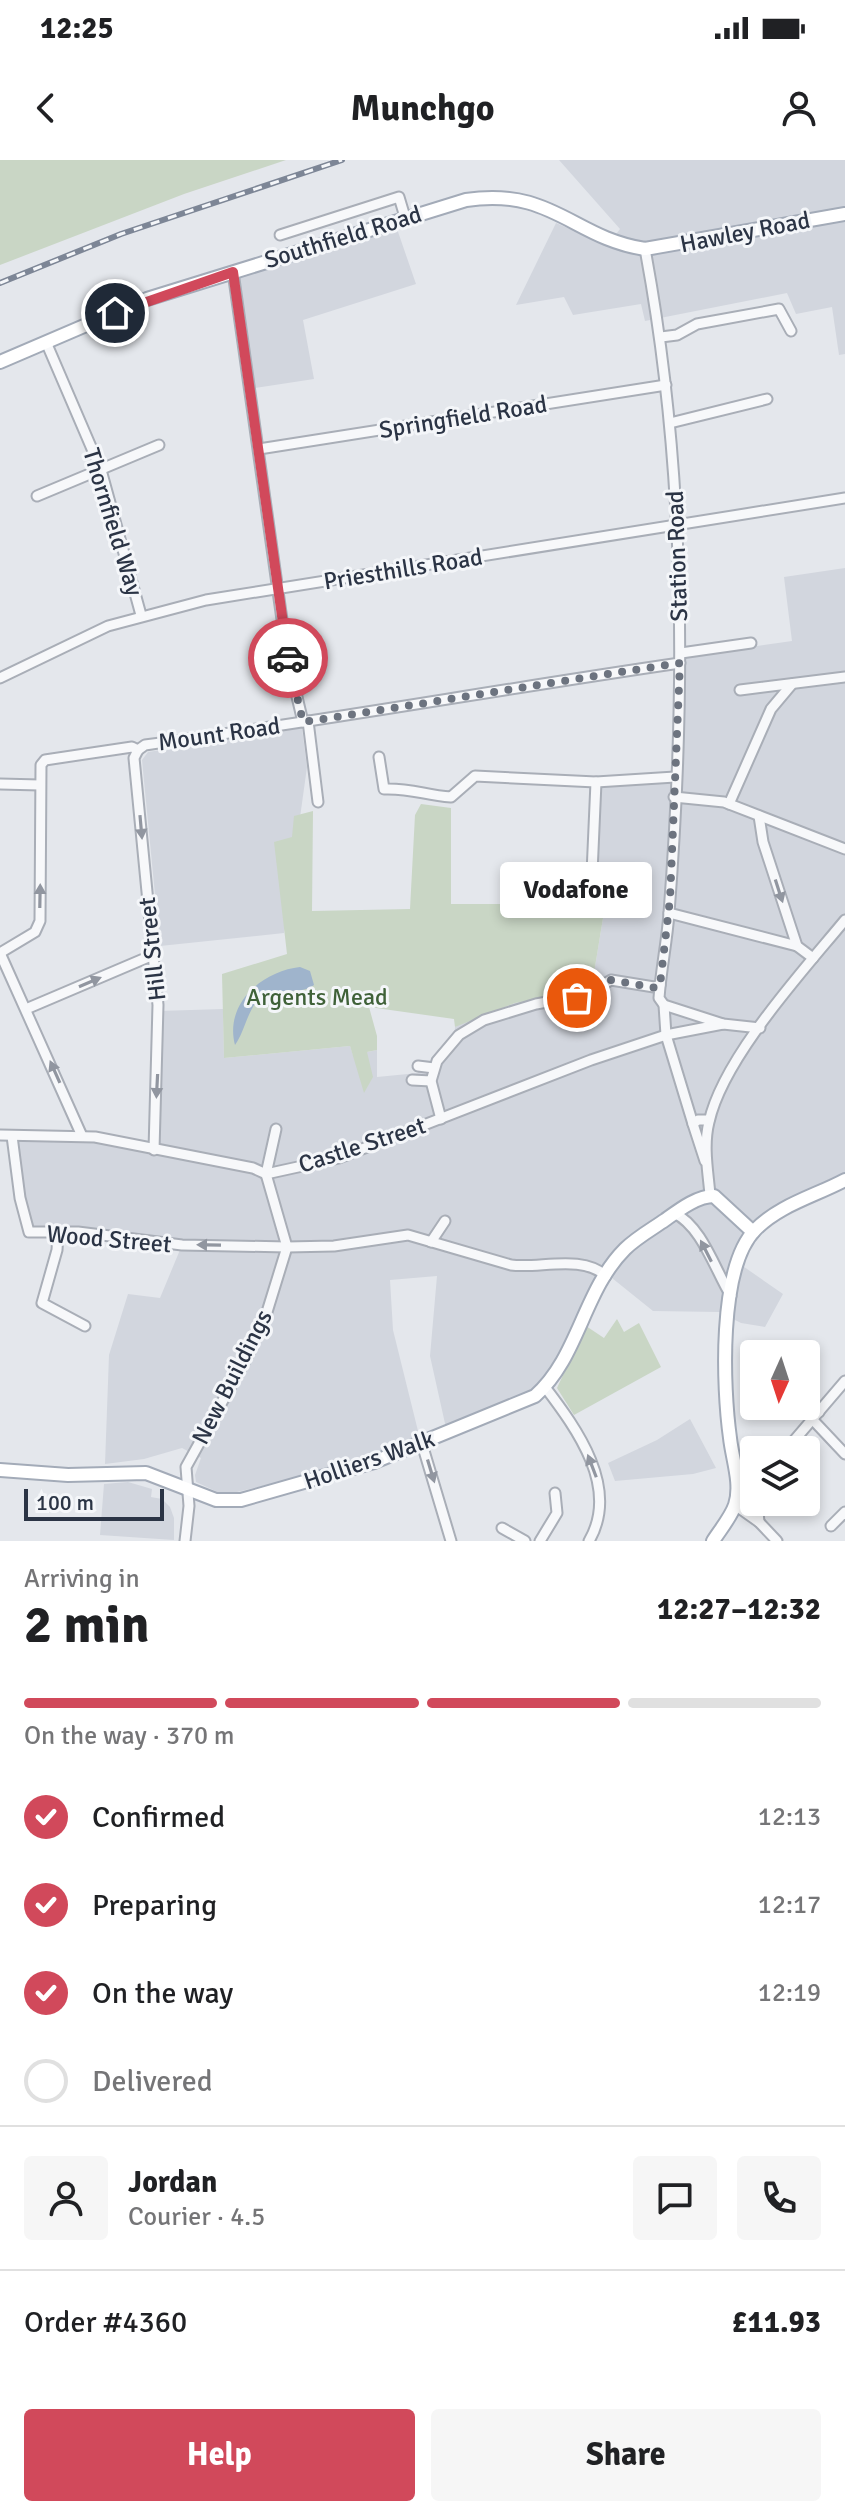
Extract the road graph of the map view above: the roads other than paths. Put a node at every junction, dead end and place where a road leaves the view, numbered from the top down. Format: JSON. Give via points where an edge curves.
{"nodes":[{"id":1,"x":845,"y":214,"type":"edge"},
{"id":2,"x":405,"y":217,"type":"junction"},
{"id":3,"x":280,"y":235,"type":"dead end"},
{"id":4,"x":645,"y":249,"type":"junction"},
{"id":5,"x":233,"y":272,"type":"junction"},
{"id":6,"x":791,"y":331,"type":"dead end"},
{"id":7,"x":661,"y":337,"type":"junction"},
{"id":8,"x":46,"y":342,"type":"junction"},
{"id":9,"x":0,"y":362,"type":"edge"},
{"id":10,"x":666,"y":385,"type":"junction"},
{"id":11,"x":767,"y":399,"type":"dead end"},
{"id":12,"x":670,"y":423,"type":"junction"},
{"id":13,"x":159,"y":445,"type":"dead end"},
{"id":14,"x":259,"y":449,"type":"junction"},
{"id":15,"x":101,"y":470,"type":"junction"},
{"id":16,"x":37,"y":496,"type":"dead end"},
{"id":17,"x":845,"y":498,"type":"edge"},
{"id":18,"x":676,"y":525,"type":"junction"},
{"id":19,"x":280,"y":587,"type":"junction"},
{"id":20,"x":141,"y":615,"type":"junction"},
{"id":21,"x":751,"y":643,"type":"dead end"},
{"id":22,"x":680,"y":658,"type":"junction"},
{"id":23,"x":845,"y":677,"type":"edge"},
{"id":24,"x":0,"y":678,"type":"edge"},
{"id":25,"x":792,"y":684,"type":"junction"},
{"id":26,"x":740,"y":690,"type":"dead end"},
{"id":27,"x":306,"y":721,"type":"junction"},
{"id":28,"x":138,"y":750,"type":"junction"},
{"id":29,"x":379,"y":757,"type":"dead end"},
{"id":30,"x":675,"y":777,"type":"junction"},
{"id":31,"x":596,"y":782,"type":"junction"},
{"id":32,"x":0,"y":784,"type":"edge"},
{"id":33,"x":40,"y":785,"type":"junction"},
{"id":34,"x":674,"y":797,"type":"junction"},
{"id":35,"x":318,"y":802,"type":"dead end"},
{"id":36,"x":729,"y":804,"type":"junction"},
{"id":37,"x":759,"y":816,"type":"junction"},
{"id":38,"x":845,"y":849,"type":"edge"},
{"id":39,"x":592,"y":885,"type":"junction"},
{"id":40,"x":607,"y":886,"type":"dead end"},
{"id":41,"x":586,"y":896,"type":"dead end"},
{"id":42,"x":669,"y":913,"type":"junction"},
{"id":43,"x":845,"y":920,"type":"edge"},
{"id":44,"x":797,"y":946,"type":"junction"},
{"id":45,"x":153,"y":955,"type":"junction"},
{"id":46,"x":1,"y":956,"type":"edge"},
{"id":47,"x":813,"y":958,"type":"junction"},
{"id":48,"x":660,"y":985,"type":"junction"},
{"id":49,"x":664,"y":1005,"type":"junction"},
{"id":50,"x":26,"y":1009,"type":"junction"},
{"id":51,"x":723,"y":1024,"type":"junction"},
{"id":52,"x":760,"y":1028,"type":"junction"},
{"id":53,"x":666,"y":1035,"type":"junction"},
{"id":54,"x":418,"y":1066,"type":"dead end"},
{"id":55,"x":434,"y":1068,"type":"junction"},
{"id":56,"x":412,"y":1080,"type":"dead end"},
{"id":57,"x":431,"y":1081,"type":"junction"},
{"id":58,"x":441,"y":1119,"type":"junction"},
{"id":59,"x":709,"y":1120,"type":"junction"},
{"id":60,"x":693,"y":1124,"type":"junction"},
{"id":61,"x":276,"y":1129,"type":"dead end"},
{"id":62,"x":0,"y":1135,"type":"edge"},
{"id":63,"x":12,"y":1136,"type":"junction"},
{"id":64,"x":82,"y":1136,"type":"junction"},
{"id":65,"x":154,"y":1150,"type":"junction"},
{"id":66,"x":706,"y":1164,"type":"junction"},
{"id":67,"x":266,"y":1174,"type":"junction"},
{"id":68,"x":845,"y":1180,"type":"edge"},
{"id":69,"x":710,"y":1195,"type":"junction"},
{"id":70,"x":674,"y":1213,"type":"junction"},
{"id":71,"x":445,"y":1221,"type":"dead end"},
{"id":72,"x":753,"y":1232,"type":"junction"},
{"id":73,"x":58,"y":1233,"type":"junction"},
{"id":74,"x":431,"y":1242,"type":"junction"},
{"id":75,"x":287,"y":1247,"type":"junction"},
{"id":76,"x":606,"y":1276,"type":"junction"},
{"id":77,"x":731,"y":1296,"type":"junction"},
{"id":78,"x":85,"y":1326,"type":"dead end"},
{"id":79,"x":845,"y":1381,"type":"edge"},
{"id":80,"x":545,"y":1387,"type":"junction"},
{"id":81,"x":820,"y":1410,"type":"edge"},
{"id":82,"x":812,"y":1420,"type":"edge"},
{"id":83,"x":818,"y":1420,"type":"edge"},
{"id":84,"x":798,"y":1436,"type":"edge"},
{"id":85,"x":422,"y":1444,"type":"junction"},
{"id":86,"x":845,"y":1454,"type":"edge"},
{"id":87,"x":0,"y":1470,"type":"edge"},
{"id":88,"x":186,"y":1487,"type":"junction"},
{"id":89,"x":555,"y":1493,"type":"dead end"},
{"id":90,"x":735,"y":1505,"type":"junction"},
{"id":91,"x":845,"y":1512,"type":"edge"},
{"id":92,"x":758,"y":1516,"type":"edge"},
{"id":93,"x":759,"y":1522,"type":"junction"},
{"id":94,"x":831,"y":1526,"type":"dead end"},
{"id":95,"x":502,"y":1528,"type":"dead end"},
{"id":96,"x":185,"y":1540,"type":"edge"},
{"id":97,"x":196,"y":1541,"type":"edge"},
{"id":98,"x":451,"y":1541,"type":"edge"},
{"id":99,"x":525,"y":1541,"type":"edge"},
{"id":100,"x":540,"y":1541,"type":"edge"},
{"id":101,"x":589,"y":1541,"type":"edge"},
{"id":102,"x":713,"y":1541,"type":"edge"},
{"id":103,"x":777,"y":1541,"type":"edge"}],
"edges":[{"from":1,"to":4,"type":"main road","name":"Hawley Road"},
{"from":2,"to":3,"type":"street","via":[[399,197]]},
{"from":2,"to":4,"type":"main road","name":"Southfield Road","via":[[466,200],[516,199],[540,204],[625,245]]},
{"from":2,"to":5,"type":"main road","name":"Southfield Road"},
{"from":4,"to":7,"type":"street","name":"Station Road"},
{"from":5,"to":8,"type":"main road","name":"Southfield Road","via":[[147,299]]},
{"from":5,"to":14,"type":"street"},
{"from":6,"to":7,"type":"street","via":[[779,309],[697,324]]},
{"from":7,"to":10,"type":"street","name":"Station Road"},
{"from":8,"to":9,"type":"main road","name":"Southfield Road"},
{"from":8,"to":15,"type":"street","name":"Thornfield Way"},
{"from":10,"to":12,"type":"street","name":"Station Road"},
{"from":10,"to":14,"type":"street","name":"Springfield Road"},
{"from":11,"to":12,"type":"street"},
{"from":12,"to":18,"type":"street","name":"Station Road"},
{"from":13,"to":15,"type":"street"},
{"from":14,"to":19,"type":"street"},
{"from":15,"to":16,"type":"street"},
{"from":15,"to":20,"type":"street","name":"Thornfield Way"},
{"from":17,"to":18,"type":"street","name":"Priesthills Road"},
{"from":18,"to":19,"type":"street","name":"Priesthills Road"},
{"from":18,"to":22,"type":"street","name":"Station Road"},
{"from":19,"to":20,"type":"street","name":"Priesthills Road"},
{"from":19,"to":27,"type":"street","via":[[287,655]]},
{"from":20,"to":24,"type":"street","name":"Priesthills Road","via":[[70,642]]},
{"from":21,"to":22,"type":"street","name":"Mount Road"},
{"from":22,"to":27,"type":"street","name":"Mount Road","via":[[418,707]]},
{"from":22,"to":30,"type":"street","name":"Station Road"},
{"from":23,"to":25,"type":"street"},
{"from":25,"to":26,"type":"street"},
{"from":25,"to":36,"type":"street","via":[[771,709]]},
{"from":27,"to":28,"type":"street","name":"Mount Road"},
{"from":27,"to":35,"type":"street"},
{"from":28,"to":33,"type":"street","name":"Mount Road","via":[[45,760]]},
{"from":28,"to":45,"type":"street","name":"Hill Street","one_way":true,"via":[[134,758]]},
{"from":29,"to":31,"type":"street","via":[[384,789],[414,788],[426,796],[451,797],[475,776]]},
{"from":30,"to":31,"type":"street"},
{"from":30,"to":34,"type":"street","name":"Station Road"},
{"from":31,"to":39,"type":"street"},
{"from":32,"to":33,"type":"street"},
{"from":46,"to":33,"type":"street","one_way":true,"via":[[35,932],[40,921]]},
{"from":34,"to":36,"type":"street"},
{"from":34,"to":42,"type":"street","name":"Station Road"},
{"from":36,"to":37,"type":"street"},
{"from":37,"to":38,"type":"street"},
{"from":37,"to":44,"type":"street","one_way":true},
{"from":39,"to":40,"type":"street"},
{"from":39,"to":41,"type":"street","via":[[591,896]]},
{"from":42,"to":44,"type":"street"},
{"from":42,"to":48,"type":"street","name":"Station Road"},
{"from":43,"to":47,"type":"street"},
{"from":44,"to":47,"type":"street"},
{"from":50,"to":45,"type":"street","one_way":true},
{"from":45,"to":65,"type":"street","name":"Hill Street","one_way":true,"via":[[159,1011]]},
{"from":46,"to":50,"type":"street"},
{"from":47,"to":52,"type":"street"},
{"from":48,"to":49,"type":"street","name":"Station Road"},
{"from":48,"to":55,"type":"street","via":[[611,980],[586,995],[484,1020],[459,1035]]},
{"from":49,"to":51,"type":"street"},
{"from":49,"to":53,"type":"street","name":"Station Road"},
{"from":64,"to":50,"type":"street","one_way":true},
{"from":51,"to":52,"type":"street"},
{"from":51,"to":53,"type":"street","name":"Castle Street"},
{"from":52,"to":59,"type":"street"},
{"from":53,"to":58,"type":"street","name":"Castle Street"},
{"from":53,"to":60,"type":"street","name":"Station Road"},
{"from":54,"to":55,"type":"street"},
{"from":55,"to":57,"type":"street"},
{"from":56,"to":57,"type":"street"},
{"from":57,"to":58,"type":"street"},
{"from":58,"to":67,"type":"street","name":"Castle Street","via":[[339,1158]]},
{"from":59,"to":60,"type":"street"},
{"from":59,"to":66,"type":"street"},
{"from":60,"to":66,"type":"street","name":"Station Road"},
{"from":61,"to":67,"type":"street"},
{"from":62,"to":63,"type":"street","name":"Castle Street"},
{"from":63,"to":64,"type":"street","name":"Castle Street"},
{"from":63,"to":73,"type":"street","name":"Wood Street","via":[[29,1232]]},
{"from":64,"to":65,"type":"street","name":"Castle Street"},
{"from":65,"to":67,"type":"street","name":"Castle Street"},
{"from":66,"to":69,"type":"street"},
{"from":67,"to":75,"type":"street"},
{"from":68,"to":72,"type":"main road","via":[[773,1216]]},
{"from":69,"to":70,"type":"main road"},
{"from":69,"to":72,"type":"main road"},
{"from":70,"to":76,"type":"main road","via":[[625,1249]]},
{"from":77,"to":70,"type":"street","one_way":true,"via":[[695,1231]]},
{"from":71,"to":74,"type":"street"},
{"from":72,"to":77,"type":"main road","via":[[736,1265]]},
{"from":75,"to":73,"type":"street","name":"Wood Street","one_way":true,"via":[[182,1245]]},
{"from":73,"to":78,"type":"street","via":[[42,1303]]},
{"from":74,"to":75,"type":"street","name":"Wood Street","via":[[408,1235]]},
{"from":74,"to":76,"type":"street","name":"Wood Street","via":[[511,1265],[568,1264]]},
{"from":75,"to":88,"type":"street","name":"New Buildings","via":[[247,1357],[188,1461]]},
{"from":76,"to":80,"type":"main road"},
{"from":77,"to":90,"type":"main road","via":[[727,1385]]},
{"from":79,"to":81,"type":"street"},
{"from":80,"to":85,"type":"main road","name":"Holliers Walk"},
{"from":101,"to":80,"type":"street","one_way":true,"via":[[598,1525],[597,1475]]},
{"from":82,"to":84,"type":"street"},
{"from":83,"to":86,"type":"street"},
{"from":85,"to":88,"type":"main road","name":"Holliers Walk","via":[[241,1500],[216,1500]]},
{"from":85,"to":98,"type":"street","one_way":true},
{"from":87,"to":88,"type":"main road","name":"Holliers Walk","via":[[68,1475],[137,1472]]},
{"from":88,"to":96,"type":"street","name":"New Buildings"},
{"from":89,"to":100,"type":"street","via":[[557,1513]]},
{"from":90,"to":93,"type":"street"},
{"from":90,"to":102,"type":"main road"},
{"from":91,"to":94,"type":"street"},
{"from":92,"to":93,"type":"street"},
{"from":93,"to":103,"type":"street"},
{"from":95,"to":99,"type":"street"},
{"from":96,"to":97,"type":"street"}]}
